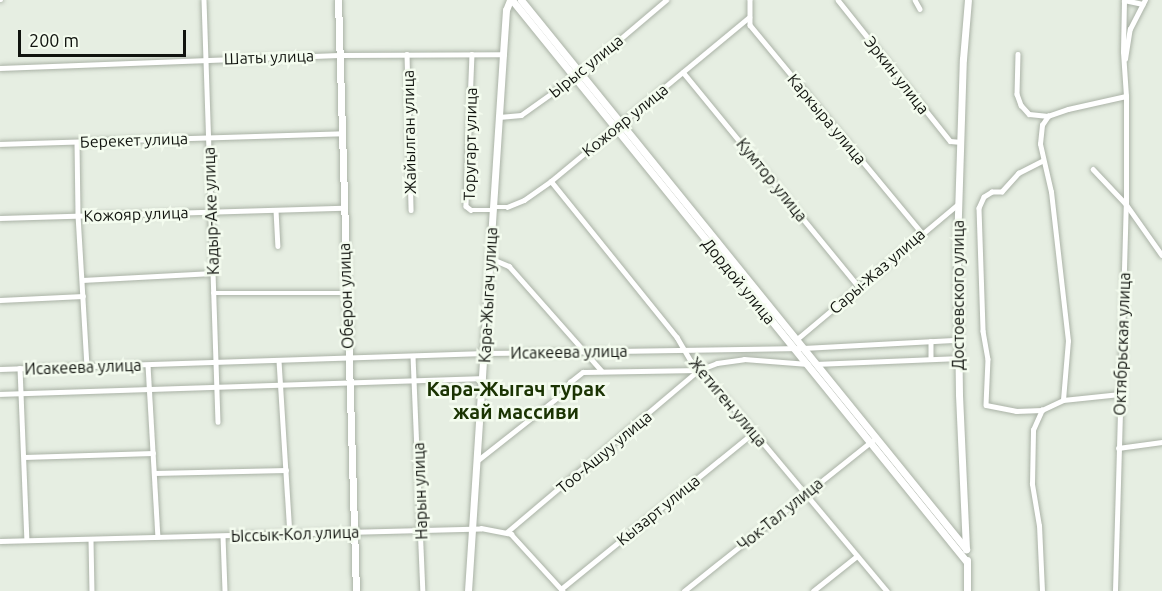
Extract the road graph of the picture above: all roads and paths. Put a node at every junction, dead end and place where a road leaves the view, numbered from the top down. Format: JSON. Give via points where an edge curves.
{"nodes":[{"id":1,"x":204,"y":0,"type":"edge"},
{"id":2,"x":338,"y":0,"type":"edge"},
{"id":3,"x":666,"y":0,"type":"edge"},
{"id":4,"x":750,"y":0,"type":"edge"},
{"id":5,"x":838,"y":0,"type":"edge"},
{"id":6,"x":915,"y":0,"type":"edge"},
{"id":7,"x":968,"y":0,"type":"edge"},
{"id":8,"x":1124,"y":0,"type":"edge"},
{"id":9,"x":1144,"y":2,"type":"edge"},
{"id":10,"x":513,"y":3,"type":"edge"},
{"id":11,"x":920,"y":9,"type":"dead end"},
{"id":12,"x":749,"y":17,"type":"junction"},
{"id":13,"x":407,"y":54,"type":"junction"},
{"id":14,"x":472,"y":54,"type":"junction"},
{"id":15,"x":503,"y":54,"type":"junction"},
{"id":16,"x":1018,"y":54,"type":"dead end"},
{"id":17,"x":339,"y":55,"type":"junction"},
{"id":18,"x":206,"y":59,"type":"junction"},
{"id":19,"x":1125,"y":59,"type":"junction"},
{"id":20,"x":0,"y":68,"type":"edge"},
{"id":21,"x":684,"y":72,"type":"junction"},
{"id":22,"x":577,"y":75,"type":"junction"},
{"id":23,"x":1126,"y":96,"type":"junction"},
{"id":24,"x":1048,"y":116,"type":"junction"},
{"id":25,"x":499,"y":117,"type":"junction"},
{"id":26,"x":617,"y":125,"type":"junction"},
{"id":27,"x":341,"y":133,"type":"junction"},
{"id":28,"x":208,"y":137,"type":"junction"},
{"id":29,"x":77,"y":142,"type":"junction"},
{"id":30,"x":961,"y":142,"type":"junction"},
{"id":31,"x":0,"y":144,"type":"edge"},
{"id":32,"x":1043,"y":161,"type":"junction"},
{"id":33,"x":1093,"y":169,"type":"dead end"},
{"id":34,"x":551,"y":181,"type":"junction"},
{"id":35,"x":958,"y":204,"type":"junction"},
{"id":36,"x":1126,"y":204,"type":"junction"},
{"id":37,"x":343,"y":208,"type":"junction"},
{"id":38,"x":493,"y":209,"type":"junction"},
{"id":39,"x":276,"y":210,"type":"junction"},
{"id":40,"x":411,"y":210,"type":"dead end"},
{"id":41,"x":211,"y":212,"type":"junction"},
{"id":42,"x":78,"y":215,"type":"junction"},
{"id":43,"x":0,"y":218,"type":"edge"},
{"id":44,"x":921,"y":232,"type":"junction"},
{"id":45,"x":278,"y":246,"type":"dead end"},
{"id":46,"x":1162,"y":255,"type":"edge"},
{"id":47,"x":490,"y":258,"type":"junction"},
{"id":48,"x":213,"y":273,"type":"junction"},
{"id":49,"x":82,"y":280,"type":"junction"},
{"id":50,"x":860,"y":288,"type":"junction"},
{"id":51,"x":213,"y":293,"type":"junction"},
{"id":52,"x":346,"y":293,"type":"junction"},
{"id":53,"x":83,"y":296,"type":"junction"},
{"id":54,"x":0,"y":300,"type":"edge"},
{"id":55,"x":958,"y":340,"type":"junction"},
{"id":56,"x":931,"y":341,"type":"junction"},
{"id":57,"x":794,"y":343,"type":"junction"},
{"id":58,"x":803,"y":348,"type":"junction"},
{"id":59,"x":685,"y":350,"type":"junction"},
{"id":60,"x":583,"y":352,"type":"junction"},
{"id":61,"x":484,"y":353,"type":"junction"},
{"id":62,"x":413,"y":356,"type":"junction"},
{"id":63,"x":348,"y":357,"type":"junction"},
{"id":64,"x":931,"y":358,"type":"junction"},
{"id":65,"x":958,"y":358,"type":"junction"},
{"id":66,"x":279,"y":361,"type":"junction"},
{"id":67,"x":216,"y":363,"type":"junction"},
{"id":68,"x":806,"y":364,"type":"junction"},
{"id":69,"x":816,"y":364,"type":"junction"},
{"id":70,"x":148,"y":365,"type":"junction"},
{"id":71,"x":87,"y":367,"type":"junction"},
{"id":72,"x":20,"y":368,"type":"junction"},
{"id":73,"x":0,"y":369,"type":"edge"},
{"id":74,"x":699,"y":370,"type":"junction"},
{"id":75,"x":602,"y":371,"type":"junction"},
{"id":76,"x":483,"y":378,"type":"junction"},
{"id":77,"x":415,"y":380,"type":"junction"},
{"id":78,"x":350,"y":381,"type":"junction"},
{"id":79,"x":280,"y":383,"type":"junction"},
{"id":80,"x":218,"y":386,"type":"junction"},
{"id":81,"x":149,"y":388,"type":"junction"},
{"id":82,"x":21,"y":393,"type":"junction"},
{"id":83,"x":0,"y":394,"type":"edge"},
{"id":84,"x":1120,"y":394,"type":"junction"},
{"id":85,"x":1063,"y":400,"type":"junction"},
{"id":86,"x":1042,"y":410,"type":"junction"},
{"id":87,"x":218,"y":422,"type":"dead end"},
{"id":88,"x":754,"y":432,"type":"junction"},
{"id":89,"x":873,"y":440,"type":"junction"},
{"id":90,"x":1162,"y":442,"type":"edge"},
{"id":91,"x":1118,"y":448,"type":"junction"},
{"id":92,"x":153,"y":453,"type":"junction"},
{"id":93,"x":24,"y":458,"type":"junction"},
{"id":94,"x":478,"y":459,"type":"junction"},
{"id":95,"x":286,"y":470,"type":"junction"},
{"id":96,"x":154,"y":473,"type":"junction"},
{"id":97,"x":805,"y":495,"type":"junction"},
{"id":98,"x":965,"y":528,"type":"junction"},
{"id":99,"x":473,"y":529,"type":"junction"},
{"id":100,"x":422,"y":531,"type":"junction"},
{"id":101,"x":354,"y":532,"type":"junction"},
{"id":102,"x":507,"y":532,"type":"junction"},
{"id":103,"x":290,"y":534,"type":"junction"},
{"id":104,"x":953,"y":534,"type":"junction"},
{"id":105,"x":223,"y":536,"type":"junction"},
{"id":106,"x":158,"y":537,"type":"junction"},
{"id":107,"x":27,"y":540,"type":"junction"},
{"id":108,"x":91,"y":540,"type":"junction"},
{"id":109,"x":0,"y":541,"type":"edge"},
{"id":110,"x":956,"y":549,"type":"junction"},
{"id":111,"x":966,"y":549,"type":"junction"},
{"id":112,"x":857,"y":556,"type":"junction"},
{"id":113,"x":967,"y":562,"type":"junction"},
{"id":114,"x":562,"y":590,"type":"edge"},
{"id":115,"x":92,"y":591,"type":"edge"},
{"id":116,"x":225,"y":591,"type":"edge"},
{"id":117,"x":356,"y":591,"type":"edge"},
{"id":118,"x":423,"y":591,"type":"edge"},
{"id":119,"x":468,"y":591,"type":"edge"},
{"id":120,"x":684,"y":591,"type":"edge"},
{"id":121,"x":813,"y":591,"type":"edge"},
{"id":122,"x":886,"y":591,"type":"edge"},
{"id":123,"x":968,"y":591,"type":"edge"},
{"id":124,"x":1042,"y":591,"type":"edge"},
{"id":125,"x":1115,"y":591,"type":"edge"}],
"edges":[{"from":1,"to":18,"type":"street","name":"Кадыр-Аке улица"},
{"from":2,"to":17,"type":"street","name":"Оберон улица"},
{"from":3,"to":22,"type":"street","name":"Ырыс улица"},
{"from":4,"to":12,"type":"street"},
{"from":5,"to":30,"type":"street","name":"Эркин улица","via":[[950,141]]},
{"from":6,"to":11,"type":"street"},
{"from":7,"to":30,"type":"street","name":"Достоевского улица"},
{"from":8,"to":9,"type":"street"},
{"from":8,"to":19,"type":"street","name":"Октябрьская улица"},
{"from":9,"to":19,"type":"street","name":"Октябрьская улица","via":[[1130,29]]},
{"from":10,"to":15,"type":"street","name":"Кара-Жыгач улица"},
{"from":10,"to":22,"type":"street","name":"Дордой улица"},
{"from":12,"to":21,"type":"street","name":"Кожояр улица"},
{"from":12,"to":44,"type":"street","name":"Каркыра улица","via":[[750,25]]},
{"from":13,"to":14,"type":"street","name":"Шаты улица"},
{"from":13,"to":17,"type":"street","name":"Шаты улица"},
{"from":13,"to":40,"type":"street","name":"Жайылган улица"},
{"from":14,"to":15,"type":"street","name":"Шаты улица"},
{"from":14,"to":38,"type":"street","name":"Торугарт улица","via":[[466,206],[471,210]]},
{"from":15,"to":25,"type":"street","name":"Кара-Жыгач улица"},
{"from":16,"to":24,"type":"street","via":[[1017,94],[1021,105],[1029,114]]},
{"from":17,"to":18,"type":"street","name":"Шаты улица"},
{"from":17,"to":27,"type":"street","name":"Оберон улица"},
{"from":18,"to":20,"type":"street","name":"Шаты улица"},
{"from":18,"to":28,"type":"street","name":"Кадыр-Аке улица"},
{"from":19,"to":23,"type":"street","name":"Октябрьская улица"},
{"from":21,"to":26,"type":"street","name":"Кожояр улица"},
{"from":21,"to":50,"type":"street","name":"Кумтор улица"},
{"from":22,"to":25,"type":"street","name":"Ырыс улица","via":[[521,115]]},
{"from":22,"to":26,"type":"street","name":"Дордой улица"},
{"from":23,"to":24,"type":"street"},
{"from":23,"to":36,"type":"street","name":"Октябрьская улица"},
{"from":24,"to":32,"type":"street","via":[[1042,125]]},
{"from":25,"to":38,"type":"street","name":"Кара-Жыгач улица"},
{"from":26,"to":34,"type":"street","name":"Кожояр улица"},
{"from":26,"to":57,"type":"street","name":"Дордой улица"},
{"from":27,"to":28,"type":"street","name":"Берекет улица"},
{"from":27,"to":37,"type":"street","name":"Оберон улица"},
{"from":28,"to":29,"type":"street","name":"Берекет улица"},
{"from":28,"to":41,"type":"street","name":"Кадыр-Аке улица"},
{"from":29,"to":31,"type":"street","name":"Берекет улица"},
{"from":29,"to":42,"type":"street"},
{"from":30,"to":35,"type":"street","name":"Достоевского улица"},
{"from":32,"to":85,"type":"street","via":[[1051,192],[1068,341]]},
{"from":32,"to":86,"type":"street","via":[[1019,173],[1002,192],[984,197],[978,215],[982,331],[988,359],[986,405],[1016,411]]},
{"from":33,"to":36,"type":"street"},
{"from":34,"to":38,"type":"street","name":"Кожояр улица","via":[[524,200]]},
{"from":34,"to":59,"type":"street","name":"Жетиген улица"},
{"from":35,"to":44,"type":"street","name":"Сары-Жаз улица"},
{"from":35,"to":55,"type":"street","name":"Достоевского улица"},
{"from":36,"to":46,"type":"street"},
{"from":36,"to":84,"type":"street","name":"Октябрьская улица"},
{"from":37,"to":39,"type":"street","name":"Кожояр улица"},
{"from":37,"to":52,"type":"street","name":"Оберон улица"},
{"from":38,"to":47,"type":"street","name":"Кара-Жыгач улица"},
{"from":39,"to":41,"type":"street","name":"Кожояр улица"},
{"from":39,"to":45,"type":"street"},
{"from":41,"to":42,"type":"street","name":"Кожояр улица"},
{"from":41,"to":48,"type":"street","name":"Кадыр-Аке улица"},
{"from":42,"to":43,"type":"street","name":"Кожояр улица"},
{"from":42,"to":49,"type":"street"},
{"from":44,"to":50,"type":"street","name":"Сары-Жаз улица"},
{"from":47,"to":60,"type":"street","via":[[508,266]]},
{"from":47,"to":61,"type":"street","name":"Кара-Жыгач улица"},
{"from":48,"to":49,"type":"street"},
{"from":48,"to":51,"type":"street","name":"Кадыр-Аке улица"},
{"from":49,"to":53,"type":"street"},
{"from":50,"to":57,"type":"street","name":"Сары-Жаз улица"},
{"from":51,"to":52,"type":"street"},
{"from":51,"to":67,"type":"street","name":"Кадыр-Аке улица"},
{"from":52,"to":63,"type":"street","name":"Оберон улица"},
{"from":53,"to":54,"type":"street"},
{"from":53,"to":71,"type":"street"},
{"from":55,"to":56,"type":"street"},
{"from":55,"to":65,"type":"street","name":"Достоевского улица"},
{"from":56,"to":58,"type":"street"},
{"from":56,"to":64,"type":"street"},
{"from":57,"to":58,"type":"street","name":"Дордой улица"},
{"from":57,"to":59,"type":"street","name":"Исакеева улица"},
{"from":57,"to":68,"type":"street","name":"Дордой улица"},
{"from":58,"to":69,"type":"street","name":"Дордой улица"},
{"from":59,"to":60,"type":"street","name":"Исакеева улица"},
{"from":59,"to":74,"type":"street","name":"Жетиген улица"},
{"from":60,"to":61,"type":"street","name":"Исакеева улица"},
{"from":60,"to":75,"type":"street"},
{"from":61,"to":62,"type":"street","name":"Исакеева улица"},
{"from":61,"to":76,"type":"street","name":"Кара-Жыгач улица"},
{"from":62,"to":63,"type":"street","name":"Исакеева улица"},
{"from":62,"to":77,"type":"street","name":"Нарын улица"},
{"from":63,"to":66,"type":"street","name":"Исакеева улица"},
{"from":63,"to":78,"type":"street","name":"Оберон улица"},
{"from":64,"to":65,"type":"street","name":"Исакеева улица"},
{"from":64,"to":69,"type":"street","name":"Исакеева улица"},
{"from":65,"to":98,"type":"street","name":"Достоевского улица"},
{"from":66,"to":67,"type":"street","name":"Исакеева улица"},
{"from":66,"to":79,"type":"street"},
{"from":67,"to":70,"type":"street","name":"Исакеева улица"},
{"from":67,"to":80,"type":"street","name":"Кадыр-Аке улица"},
{"from":68,"to":69,"type":"street","name":"Исакеева улица"},
{"from":68,"to":74,"type":"street","name":"Исакеева улица","via":[[744,359]]},
{"from":68,"to":89,"type":"street","name":"Дордой улица"},
{"from":69,"to":89,"type":"street","name":"Дордой улица"},
{"from":70,"to":71,"type":"street","name":"Исакеева улица"},
{"from":70,"to":81,"type":"street"},
{"from":71,"to":72,"type":"street","name":"Исакеева улица"},
{"from":72,"to":73,"type":"street","name":"Исакеева улица"},
{"from":72,"to":82,"type":"street"},
{"from":74,"to":75,"type":"street","name":"Исакеева улица"},
{"from":74,"to":88,"type":"street","name":"Жетиген улица"},
{"from":74,"to":102,"type":"street","name":"Тоо-Ашуу улица"},
{"from":75,"to":94,"type":"street","name":"Исакеева улица","via":[[576,376],[555,399]]},
{"from":76,"to":77,"type":"street","name":"Исакеева улица"},
{"from":76,"to":94,"type":"street","name":"Кара-Жыгач улица"},
{"from":77,"to":78,"type":"street","name":"Исакеева улица"},
{"from":77,"to":100,"type":"street","name":"Нарын улица"},
{"from":78,"to":79,"type":"street","name":"Исакеева улица"},
{"from":78,"to":101,"type":"street","name":"Оберон улица"},
{"from":79,"to":80,"type":"street","name":"Исакеева улица"},
{"from":79,"to":95,"type":"street"},
{"from":80,"to":81,"type":"street","name":"Исакеева улица"},
{"from":80,"to":87,"type":"street","name":"Кадыр-Аке улица"},
{"from":81,"to":82,"type":"street","name":"Исакеева улица"},
{"from":81,"to":92,"type":"street"},
{"from":82,"to":83,"type":"street","name":"Исакеева улица"},
{"from":82,"to":93,"type":"street"},
{"from":84,"to":85,"type":"street"},
{"from":84,"to":91,"type":"street","name":"Октябрьская улица"},
{"from":85,"to":86,"type":"street"},
{"from":86,"to":124,"type":"street","via":[[1034,430],[1032,484],[1039,526]]},
{"from":88,"to":97,"type":"street","name":"Жетиген улица"},
{"from":88,"to":114,"type":"street","name":"Кызарт улица"},
{"from":89,"to":97,"type":"street","name":"Чок-Тал улица"},
{"from":89,"to":104,"type":"street","name":"Дордой улица"},
{"from":89,"to":110,"type":"street","name":"Дордой улица"},
{"from":90,"to":91,"type":"street"},
{"from":91,"to":125,"type":"street","name":"Октябрьская улица"},
{"from":92,"to":93,"type":"street"},
{"from":92,"to":96,"type":"street"},
{"from":93,"to":107,"type":"street"},
{"from":94,"to":99,"type":"street","name":"Кара-Жыгач улица"},
{"from":95,"to":96,"type":"street"},
{"from":95,"to":103,"type":"street"},
{"from":96,"to":106,"type":"street"},
{"from":97,"to":112,"type":"street","name":"Жетиген улица"},
{"from":97,"to":120,"type":"street","name":"Чок-Тал улица"},
{"from":98,"to":104,"type":"street","via":[[959,535]]},
{"from":98,"to":111,"type":"street","name":"Достоевского улица"},
{"from":99,"to":100,"type":"street","name":"Ыссык-Кол улица"},
{"from":99,"to":102,"type":"street","name":"Ыссык-Кол улица"},
{"from":99,"to":119,"type":"street","name":"Кара-Жыгач улица"},
{"from":100,"to":101,"type":"street","name":"Ыссык-Кол улица"},
{"from":100,"to":118,"type":"street","name":"Нарын улица"},
{"from":101,"to":103,"type":"street","name":"Ыссык-Кол улица"},
{"from":101,"to":117,"type":"street","name":"Оберон улица"},
{"from":102,"to":114,"type":"street"},
{"from":103,"to":105,"type":"street","name":"Ыссык-Кол улица"},
{"from":104,"to":111,"type":"street","name":"Дордой улица"},
{"from":105,"to":106,"type":"street","name":"Ыссык-Кол улица"},
{"from":105,"to":116,"type":"street"},
{"from":106,"to":108,"type":"street","name":"Ыссык-Кол улица"},
{"from":107,"to":108,"type":"street","name":"Ыссык-Кол улица"},
{"from":107,"to":109,"type":"street","name":"Ыссык-Кол улица"},
{"from":108,"to":115,"type":"street"},
{"from":110,"to":111,"type":"street"},
{"from":110,"to":113,"type":"street","name":"Дордой улица"},
{"from":111,"to":113,"type":"street","name":"Достоевского улица"},
{"from":112,"to":121,"type":"street"},
{"from":112,"to":122,"type":"street","name":"Жетиген улица"},
{"from":113,"to":123,"type":"street","name":"Достоевского улица"}]}
